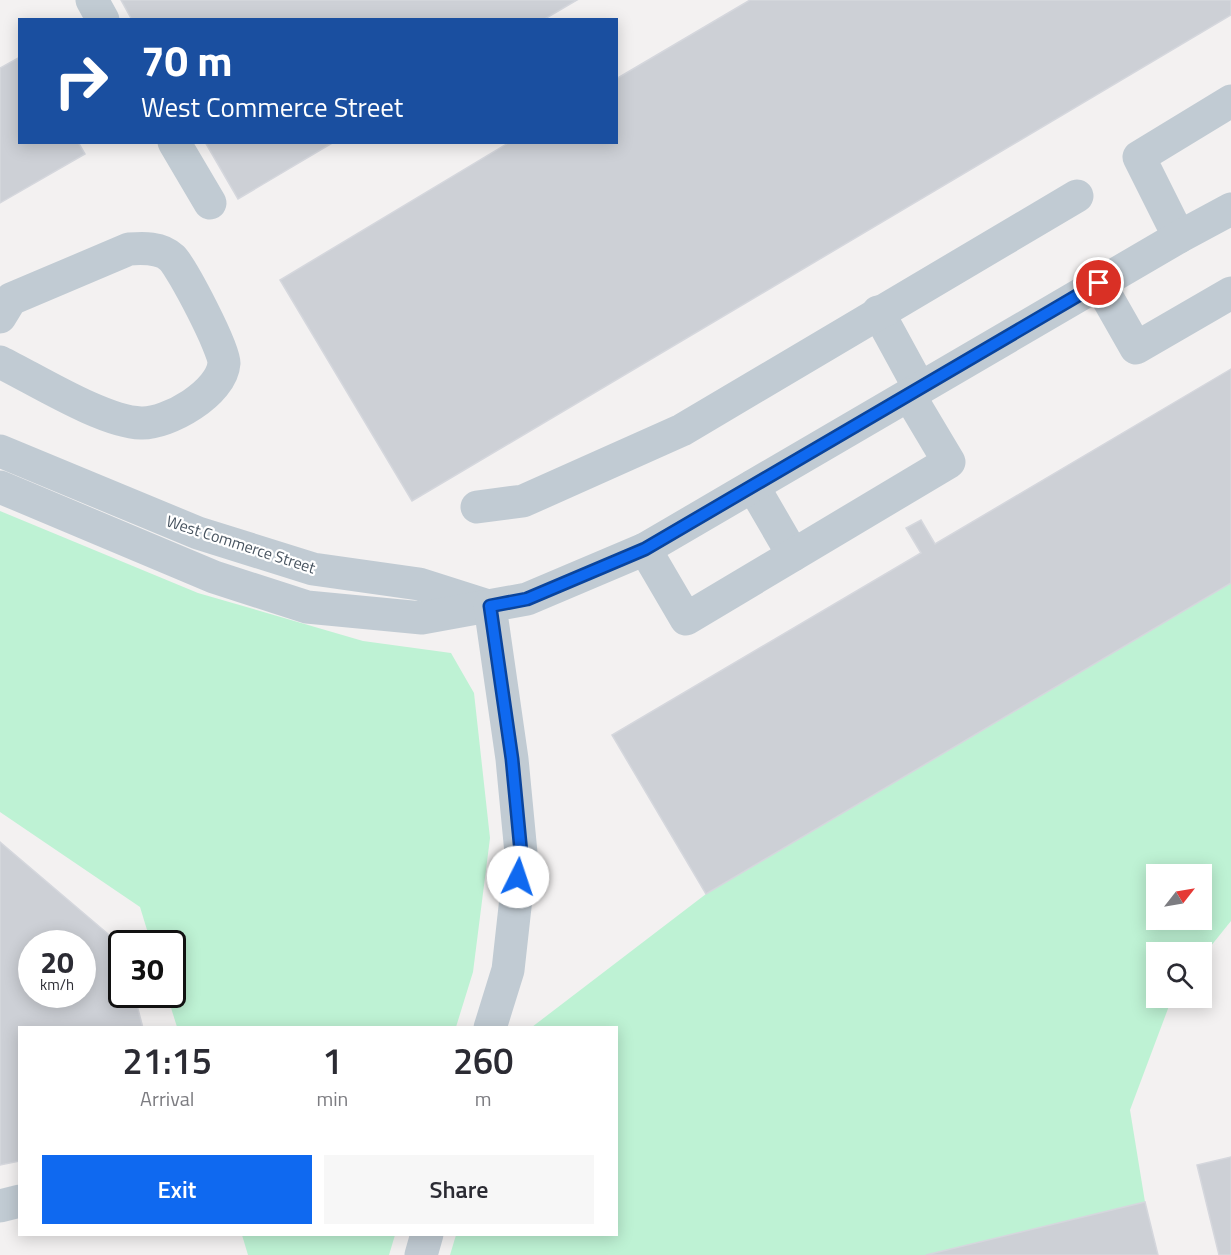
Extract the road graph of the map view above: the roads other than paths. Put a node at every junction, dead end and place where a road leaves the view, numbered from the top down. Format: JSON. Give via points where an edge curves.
{"nodes":[{"id":1,"x":92,"y":0,"type":"edge"},
{"id":2,"x":102,"y":18,"type":"edge"},
{"id":3,"x":1231,"y":101,"type":"edge"},
{"id":4,"x":175,"y":144,"type":"edge"},
{"id":5,"x":1077,"y":196,"type":"dead end"},
{"id":6,"x":210,"y":203,"type":"dead end"},
{"id":7,"x":1227,"y":220,"type":"edge"},
{"id":8,"x":1179,"y":237,"type":"junction"},
{"id":9,"x":1099,"y":283,"type":"junction"},
{"id":10,"x":1231,"y":293,"type":"edge"},
{"id":11,"x":878,"y":312,"type":"junction"},
{"id":12,"x":0,"y":317,"type":"edge"},
{"id":13,"x":0,"y":362,"type":"edge"},
{"id":14,"x":914,"y":392,"type":"junction"},
{"id":15,"x":0,"y":451,"type":"edge"},
{"id":16,"x":753,"y":486,"type":"junction"},
{"id":17,"x":0,"y":487,"type":"edge"},
{"id":18,"x":477,"y":507,"type":"dead end"},
{"id":19,"x":198,"y":533,"type":"junction"},
{"id":20,"x":645,"y":549,"type":"junction"},
{"id":21,"x":793,"y":555,"type":"junction"},
{"id":22,"x":190,"y":567,"type":"junction"},
{"id":23,"x":490,"y":606,"type":"junction"},
{"id":24,"x":491,"y":1026,"type":"edge"},
{"id":25,"x":18,"y":1202,"type":"edge"},
{"id":26,"x":0,"y":1206,"type":"edge"},
{"id":27,"x":426,"y":1236,"type":"edge"},
{"id":28,"x":421,"y":1255,"type":"edge"}],
"edges":[{"from":1,"to":2,"type":"street"},
{"from":3,"to":8,"type":"street","via":[[1139,156]]},
{"from":4,"to":6,"type":"street"},
{"from":5,"to":11,"type":"street"},
{"from":7,"to":8,"type":"street","name":"West Commerce Street"},
{"from":8,"to":9,"type":"street","name":"West Commerce Street"},
{"from":9,"to":10,"type":"street","via":[[1137,348]]},
{"from":9,"to":14,"type":"street","name":"West Commerce Street"},
{"from":11,"to":14,"type":"street"},
{"from":11,"to":18,"type":"street","via":[[682,430],[524,501]]},
{"from":12,"to":13,"type":"street","via":[[11,299],[129,249],[149,247],[172,258],[219,341],[225,363],[217,383],[200,399],[176,415],[142,423],[111,416]]},
{"from":14,"to":16,"type":"street","name":"West Commerce Street"},
{"from":14,"to":21,"type":"street","via":[[949,462]]},
{"from":15,"to":19,"type":"street","name":"West Commerce Street"},
{"from":16,"to":20,"type":"street","name":"West Commerce Street"},
{"from":16,"to":21,"type":"street"},
{"from":17,"to":22,"type":"street","name":"West Commerce Street"},
{"from":19,"to":22,"type":"street"},
{"from":19,"to":23,"type":"street","name":"West Commerce Street","via":[[313,569],[419,584]]},
{"from":20,"to":21,"type":"street","via":[[686,619]]},
{"from":20,"to":23,"type":"street","name":"West Commerce Street","via":[[527,599]]},
{"from":22,"to":23,"type":"street","name":"West Commerce Street","via":[[307,607],[422,618]]},
{"from":23,"to":24,"type":"street","via":[[521,853],[508,970]]},
{"from":25,"to":26,"type":"street"},
{"from":27,"to":28,"type":"street"}]}
